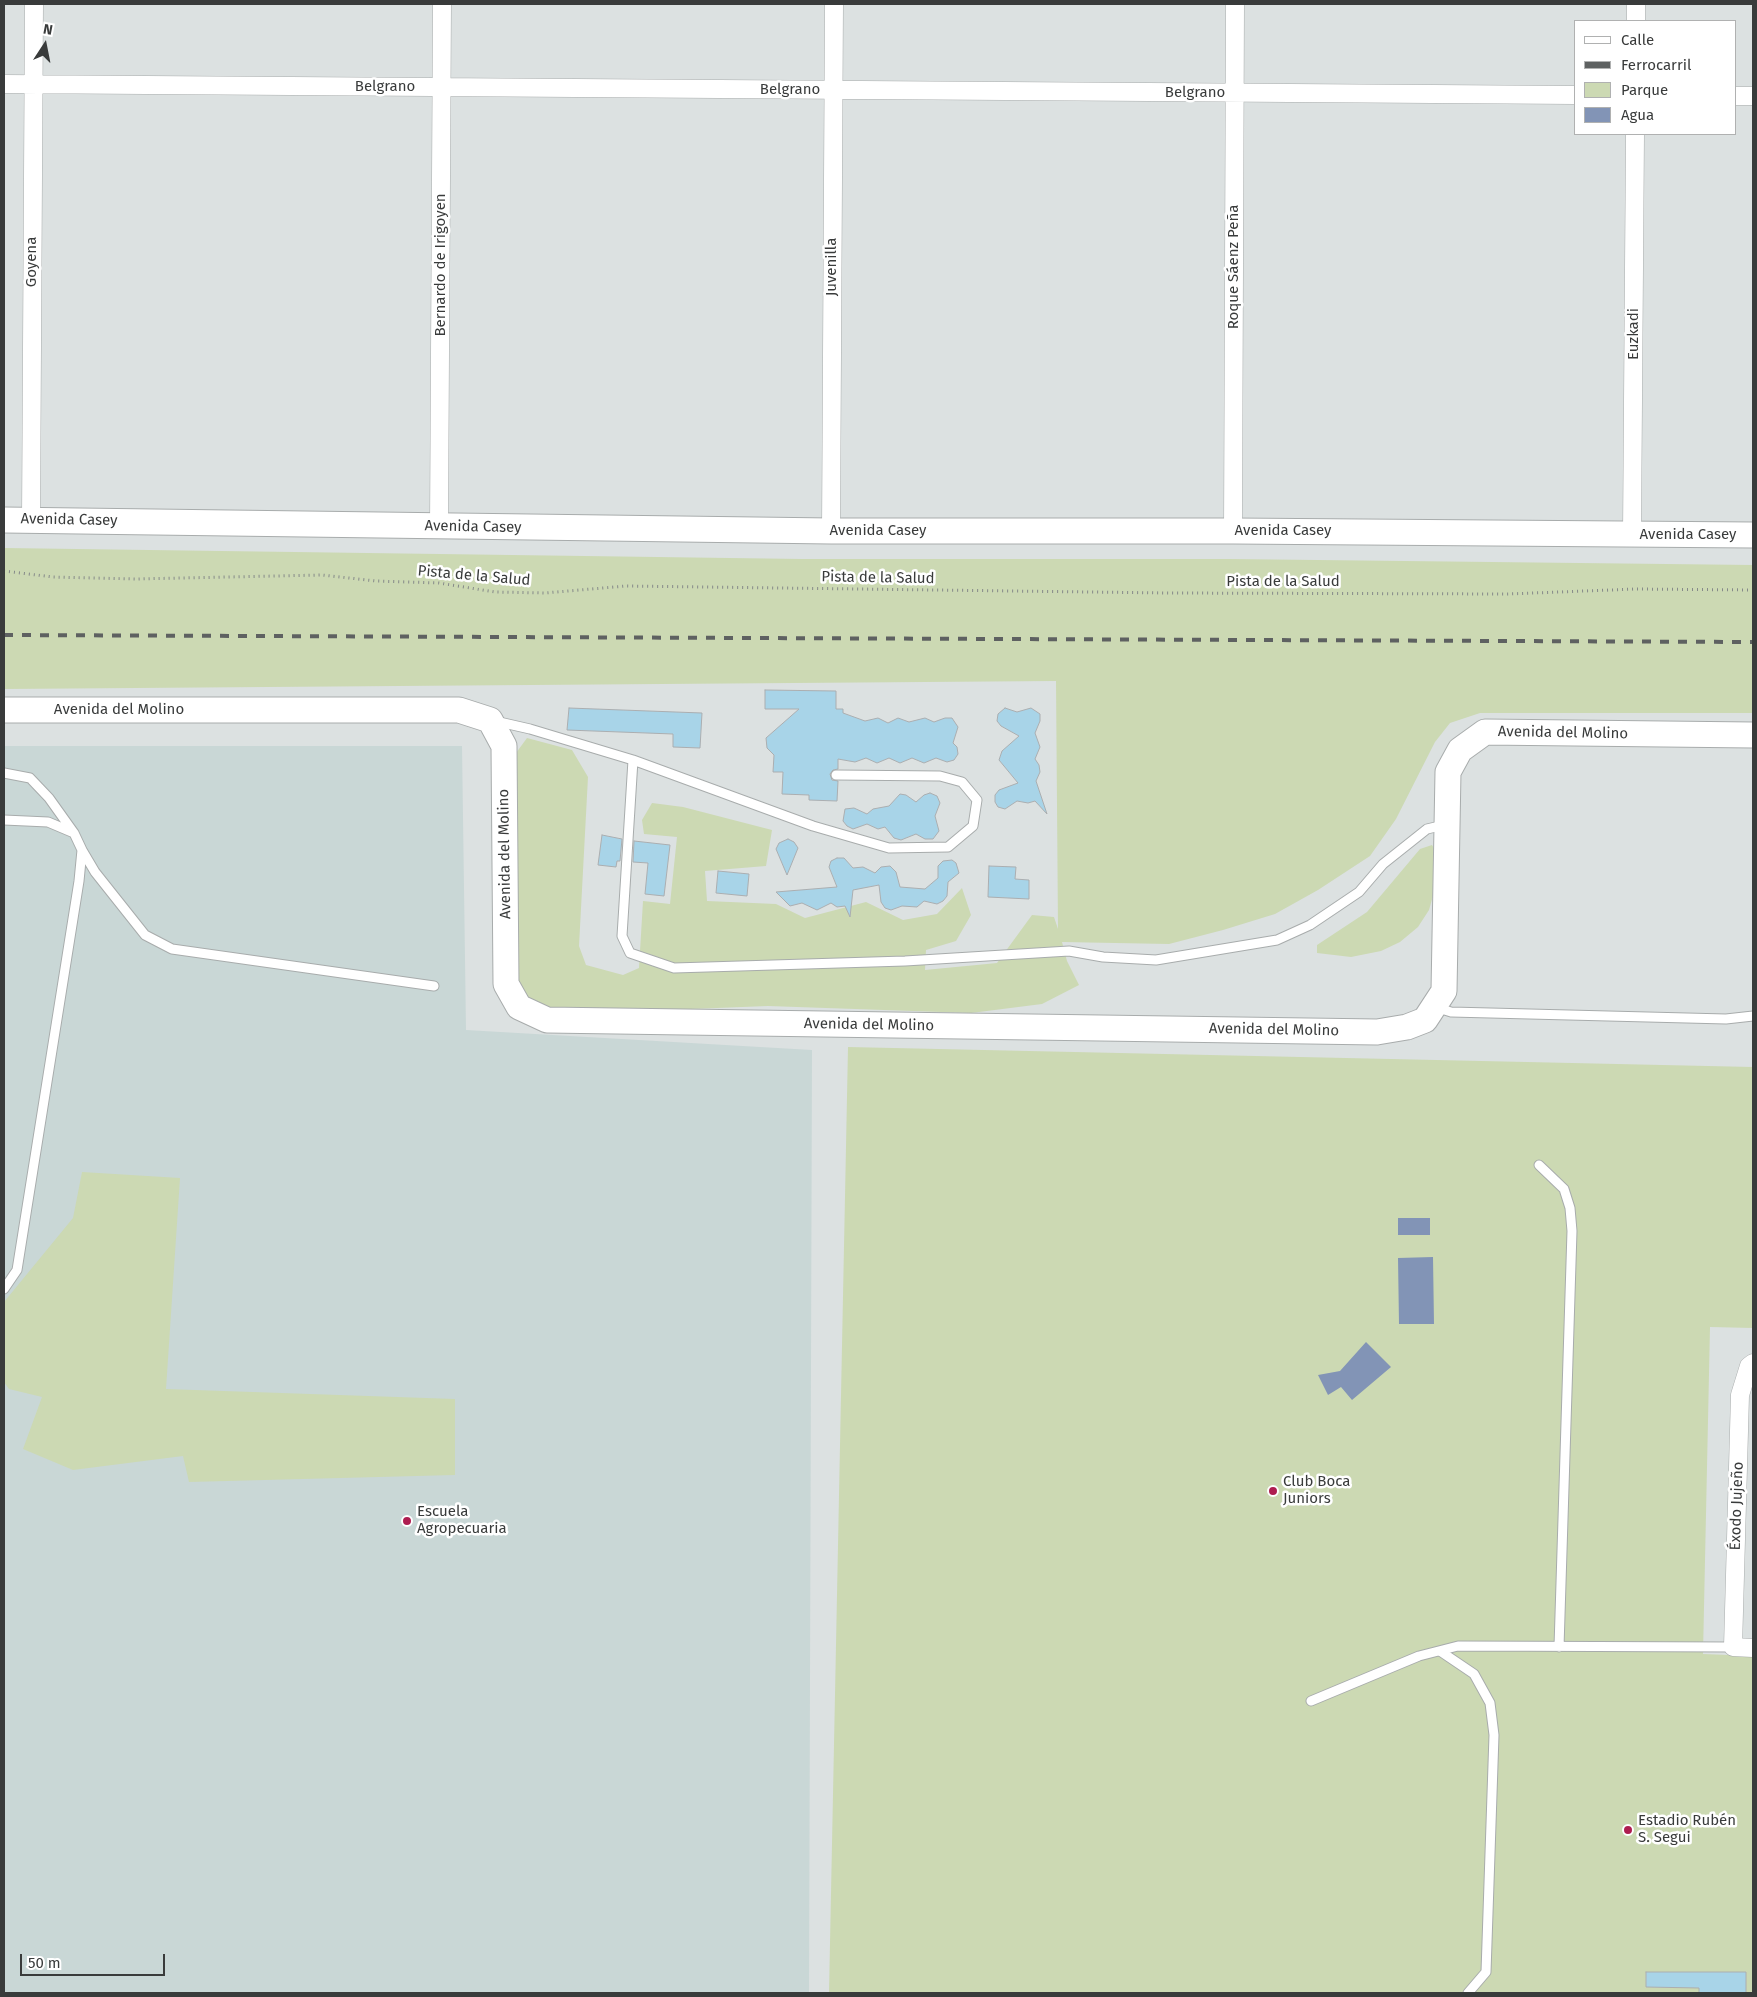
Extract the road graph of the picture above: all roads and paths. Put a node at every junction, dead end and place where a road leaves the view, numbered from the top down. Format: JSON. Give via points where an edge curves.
{"nodes":[{"id":1,"x":34,"y":4,"type":"edge"},
{"id":2,"x":442,"y":4,"type":"edge"},
{"id":3,"x":834,"y":4,"type":"edge"},
{"id":4,"x":1235,"y":4,"type":"edge"},
{"id":5,"x":1636,"y":4,"type":"edge"},
{"id":6,"x":1636,"y":20,"type":"edge"},
{"id":7,"x":4,"y":84,"type":"edge"},
{"id":8,"x":33,"y":85,"type":"junction"},
{"id":9,"x":442,"y":88,"type":"junction"},
{"id":10,"x":833,"y":90,"type":"junction"},
{"id":11,"x":1234,"y":93,"type":"junction"},
{"id":12,"x":1574,"y":95,"type":"edge"},
{"id":13,"x":1737,"y":96,"type":"edge"},
{"id":14,"x":1753,"y":96,"type":"edge"},
{"id":15,"x":1635,"y":135,"type":"edge"},
{"id":16,"x":4,"y":520,"type":"edge"},
{"id":17,"x":31,"y":520,"type":"junction"},
{"id":18,"x":439,"y":526,"type":"junction"},
{"id":19,"x":831,"y":531,"type":"junction"},
{"id":20,"x":1233,"y":531,"type":"junction"},
{"id":21,"x":1632,"y":534,"type":"junction"},
{"id":22,"x":1753,"y":535,"type":"edge"},
{"id":23,"x":4,"y":571,"type":"edge"},
{"id":24,"x":1753,"y":590,"type":"edge"},
{"id":25,"x":4,"y":710,"type":"edge"},
{"id":26,"x":490,"y":720,"type":"junction"},
{"id":27,"x":1753,"y":735,"type":"edge"},
{"id":28,"x":633,"y":760,"type":"junction"},
{"id":29,"x":4,"y":773,"type":"edge"},
{"id":30,"x":836,"y":775,"type":"dead end"},
{"id":31,"x":4,"y":820,"type":"edge"},
{"id":32,"x":1447,"y":824,"type":"junction"},
{"id":33,"x":74,"y":833,"type":"junction"},
{"id":34,"x":82,"y":850,"type":"junction"},
{"id":35,"x":434,"y":986,"type":"dead end"},
{"id":36,"x":1434,"y":1006,"type":"junction"},
{"id":37,"x":1753,"y":1016,"type":"edge"},
{"id":38,"x":1539,"y":1165,"type":"dead end"},
{"id":39,"x":4,"y":1289,"type":"edge"},
{"id":40,"x":1751,"y":1365,"type":"edge"},
{"id":41,"x":1559,"y":1647,"type":"junction"},
{"id":42,"x":1733,"y":1647,"type":"junction"},
{"id":43,"x":1753,"y":1648,"type":"edge"},
{"id":44,"x":1440,"y":1651,"type":"junction"},
{"id":45,"x":1311,"y":1701,"type":"dead end"},
{"id":46,"x":1468,"y":1993,"type":"edge"}],
"edges":[{"from":1,"to":8,"type":"street","name":"Goyena"},
{"from":2,"to":9,"type":"street","name":"Bernardo de Irigoyen"},
{"from":3,"to":10,"type":"street","name":"Juvenilla"},
{"from":4,"to":11,"type":"street","name":"Roque Sáenz Peña"},
{"from":5,"to":6,"type":"street"},
{"from":7,"to":8,"type":"street","name":"Belgrano"},
{"from":8,"to":9,"type":"street","name":"Belgrano"},
{"from":8,"to":17,"type":"street","name":"Goyena"},
{"from":9,"to":10,"type":"street","name":"Belgrano"},
{"from":9,"to":18,"type":"street","name":"Bernardo de Irigoyen"},
{"from":10,"to":11,"type":"street","name":"Belgrano"},
{"from":10,"to":19,"type":"street","name":"Juvenilla"},
{"from":11,"to":12,"type":"street","name":"Belgrano"},
{"from":11,"to":20,"type":"street","name":"Roque Sáenz Peña"},
{"from":13,"to":14,"type":"street"},
{"from":15,"to":21,"type":"street","name":"Euzkadi"},
{"from":16,"to":17,"type":"street","name":"Avenida Casey"},
{"from":17,"to":18,"type":"street","name":"Avenida Casey"},
{"from":18,"to":19,"type":"street","name":"Avenida Casey"},
{"from":19,"to":20,"type":"street","name":"Avenida Casey"},
{"from":20,"to":21,"type":"street","name":"Avenida Casey"},
{"from":21,"to":22,"type":"street","name":"Avenida Casey"},
{"from":23,"to":24,"type":"path","name":"Pista de la Salud","via":[[53,578],[322,575],[528,593],[626,586],[1167,593],[1508,594],[1636,589]]},
{"from":25,"to":26,"type":"street","name":"Avenida del Molino","via":[[459,710]]},
{"from":26,"to":28,"type":"lane"},
{"from":26,"to":36,"type":"street","name":"Avenida del Molino","via":[[504,746],[506,984],[519,1007],[547,1020],[1377,1032],[1425,1020]]},
{"from":27,"to":32,"type":"street","name":"Avenida del Molino","via":[[1485,732],[1460,750],[1448,772]]},
{"from":28,"to":30,"type":"lane","via":[[813,826],[889,848],[948,846],[973,826],[977,800],[962,782],[940,776]]},
{"from":28,"to":32,"type":"lane","via":[[622,936],[630,953],[674,968],[905,961],[1069,951],[1156,960],[1276,940],[1310,925],[1359,892],[1383,864],[1426,829]]},
{"from":29,"to":33,"type":"lane","via":[[30,778]]},
{"from":31,"to":33,"type":"lane","via":[[48,822]]},
{"from":32,"to":36,"type":"street","name":"Avenida del Molino","via":[[1444,992]]},
{"from":33,"to":34,"type":"lane"},
{"from":34,"to":35,"type":"lane","via":[[94,872],[145,935],[172,949]]},
{"from":34,"to":39,"type":"lane","via":[[80,881],[18,1270]]},
{"from":36,"to":37,"type":"lane","via":[[1451,1012],[1726,1019]]},
{"from":38,"to":41,"type":"lane","via":[[1564,1189],[1572,1230]]},
{"from":40,"to":42,"type":"street","name":"Éxodo Jujeño","via":[[1740,1395]]},
{"from":41,"to":42,"type":"lane"},
{"from":41,"to":44,"type":"lane","via":[[1458,1646]]},
{"from":42,"to":43,"type":"street"},
{"from":44,"to":45,"type":"lane","via":[[1419,1656]]},
{"from":44,"to":46,"type":"lane","via":[[1474,1674],[1490,1703],[1494,1735],[1486,1972]]}]}
